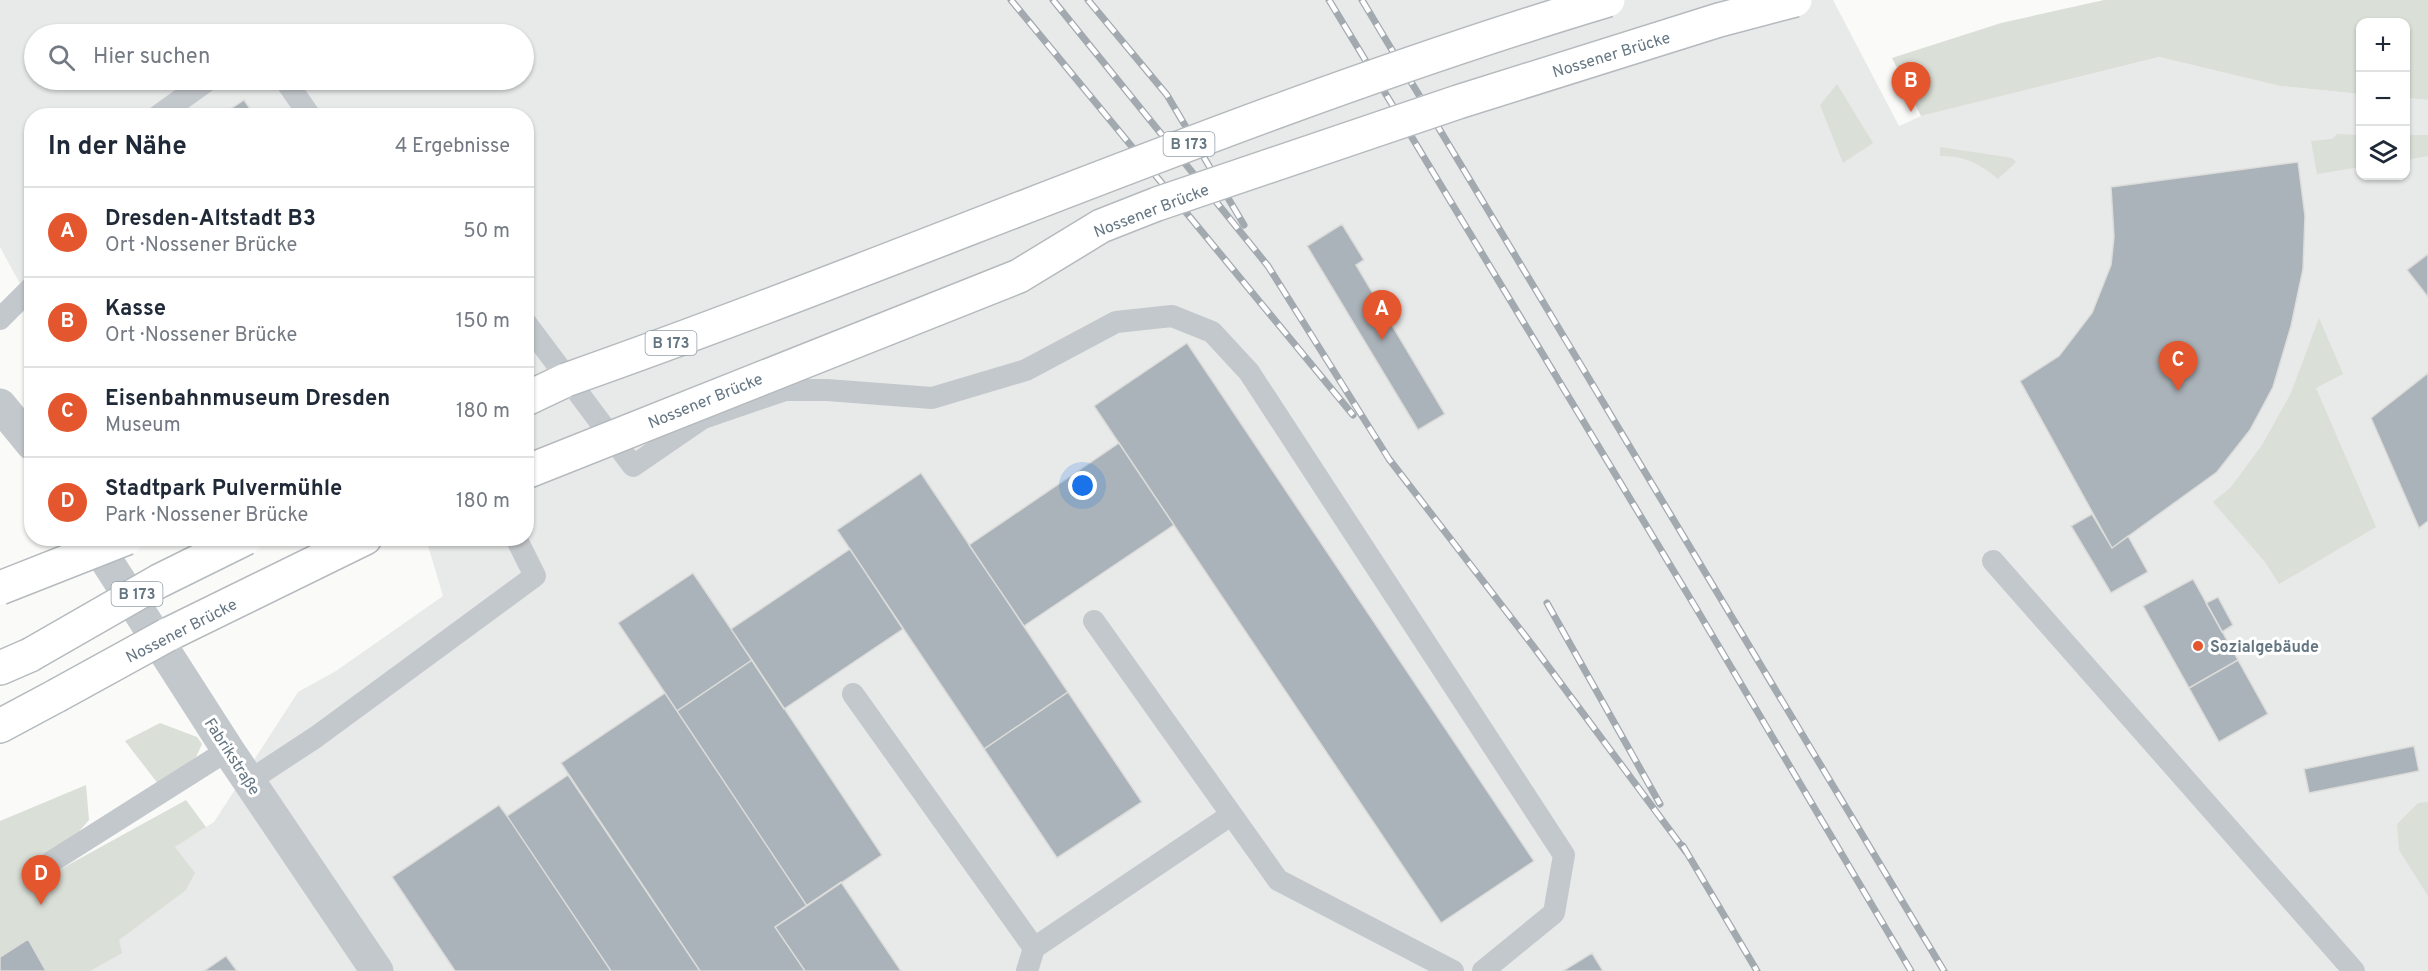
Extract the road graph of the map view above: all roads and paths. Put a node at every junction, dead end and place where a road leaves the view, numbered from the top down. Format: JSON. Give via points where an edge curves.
{"nodes":[{"id":1,"x":1608,"y":0,"type":"edge"},
{"id":2,"x":1795,"y":0,"type":"edge"},
{"id":3,"x":194,"y":90,"type":"edge"},
{"id":4,"x":292,"y":90,"type":"edge"},
{"id":5,"x":169,"y":108,"type":"edge"},
{"id":6,"x":304,"y":108,"type":"edge"},
{"id":7,"x":24,"y":295,"type":"edge"},
{"id":8,"x":0,"y":319,"type":"edge"},
{"id":9,"x":534,"y":334,"type":"edge"},
{"id":10,"x":566,"y":380,"type":"junction"},
{"id":11,"x":534,"y":390,"type":"edge"},
{"id":12,"x":534,"y":395,"type":"edge"},
{"id":13,"x":0,"y":405,"type":"edge"},
{"id":14,"x":24,"y":434,"type":"edge"},
{"id":15,"x":534,"y":469,"type":"edge"},
{"id":16,"x":97,"y":546,"type":"edge"},
{"id":17,"x":108,"y":546,"type":"edge"},
{"id":18,"x":230,"y":546,"type":"edge"},
{"id":19,"x":349,"y":546,"type":"edge"},
{"id":20,"x":520,"y":546,"type":"edge"},
{"id":21,"x":1993,"y":561,"type":"dead end"},
{"id":22,"x":0,"y":588,"type":"edge"},
{"id":23,"x":1094,"y":621,"type":"dead end"},
{"id":24,"x":0,"y":668,"type":"edge"},
{"id":25,"x":853,"y":694,"type":"dead end"},
{"id":26,"x":0,"y":726,"type":"edge"},
{"id":27,"x":228,"y":750,"type":"junction"},
{"id":28,"x":249,"y":781,"type":"junction"},
{"id":29,"x":1232,"y":815,"type":"junction"},
{"id":30,"x":51,"y":862,"type":"dead end"},
{"id":31,"x":1034,"y":948,"type":"junction"},
{"id":32,"x":376,"y":971,"type":"edge"},
{"id":33,"x":1027,"y":971,"type":"edge"},
{"id":34,"x":1453,"y":971,"type":"edge"},
{"id":35,"x":1483,"y":971,"type":"edge"},
{"id":36,"x":2354,"y":971,"type":"edge"}],
"edges":[{"from":1,"to":10,"type":"main road","number":"B 173","bridge":true,"via":[[1509,30],[1263,116]]},
{"from":2,"to":15,"type":"main road","name":"Nossener Brücke","bridge":true,"via":[[1458,102],[1157,204],[1101,226],[1009,280]]},
{"from":3,"to":5,"type":"lane"},
{"from":4,"to":6,"type":"lane"},
{"from":7,"to":8,"type":"lane"},
{"from":9,"to":35,"type":"lane","via":[[633,466],[704,418],[785,390],[932,398],[1026,370],[1116,322],[1172,316],[1212,332],[1249,372],[1564,855],[1554,913]]},
{"from":10,"to":11,"type":"main road"},
{"from":10,"to":12,"type":"main road","number":"B 173"},
{"from":13,"to":14,"type":"street"},
{"from":16,"to":27,"type":"street","name":"Fabrikstraße"},
{"from":17,"to":22,"type":"main road","bridge":true},
{"from":18,"to":24,"type":"main road","number":"B 173","bridge":true},
{"from":19,"to":26,"type":"main road","name":"Nossener Brücke","bridge":true,"via":[[167,635]]},
{"from":20,"to":28,"type":"lane","via":[[535,576],[316,737]]},
{"from":21,"to":36,"type":"lane"},
{"from":23,"to":29,"type":"lane"},
{"from":25,"to":31,"type":"lane"},
{"from":27,"to":28,"type":"street","name":"Fabrikstraße"},
{"from":27,"to":30,"type":"lane"},
{"from":28,"to":32,"type":"street","name":"Fabrikstraße"},
{"from":29,"to":31,"type":"lane"},
{"from":29,"to":34,"type":"lane","via":[[1278,880]]},
{"from":31,"to":33,"type":"lane"}]}
